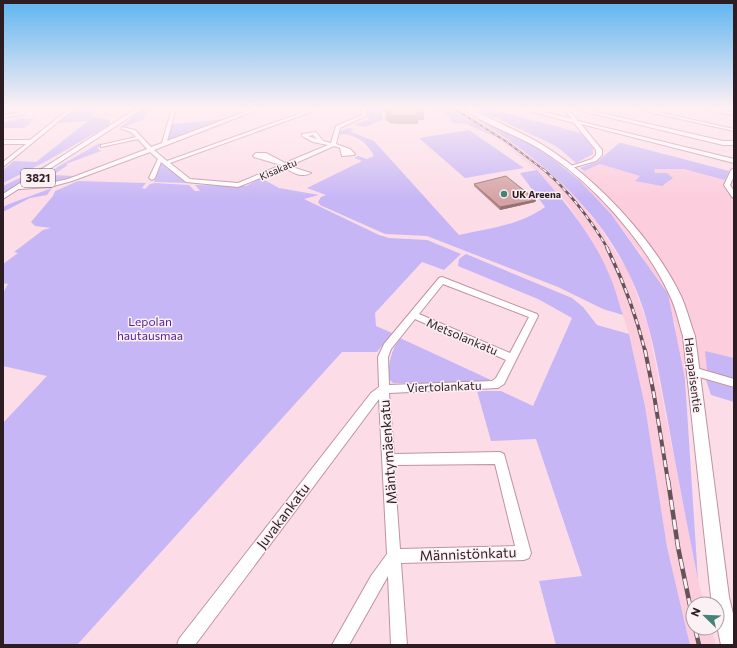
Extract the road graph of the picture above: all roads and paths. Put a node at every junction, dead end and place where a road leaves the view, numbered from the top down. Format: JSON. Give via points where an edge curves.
{"nodes":[{"id":1,"x":37,"y":138,"type":"edge"},
{"id":2,"x":96,"y":138,"type":"edge"},
{"id":3,"x":137,"y":138,"type":"edge"},
{"id":4,"x":138,"y":138,"type":"edge"},
{"id":5,"x":166,"y":138,"type":"edge"},
{"id":6,"x":179,"y":138,"type":"edge"},
{"id":7,"x":235,"y":138,"type":"edge"},
{"id":8,"x":335,"y":138,"type":"edge"},
{"id":9,"x":527,"y":138,"type":"edge"},
{"id":10,"x":590,"y":138,"type":"edge"},
{"id":11,"x":642,"y":138,"type":"edge"},
{"id":12,"x":707,"y":138,"type":"edge"},
{"id":13,"x":3,"y":142,"type":"edge"},
{"id":14,"x":32,"y":142,"type":"junction"},
{"id":15,"x":321,"y":142,"type":"dead end"},
{"id":16,"x":734,"y":143,"type":"edge"},
{"id":17,"x":164,"y":144,"type":"junction"},
{"id":18,"x":333,"y":145,"type":"junction"},
{"id":19,"x":103,"y":146,"type":"dead end"},
{"id":20,"x":343,"y":148,"type":"dead end"},
{"id":21,"x":151,"y":150,"type":"junction"},
{"id":22,"x":160,"y":159,"type":"junction"},
{"id":23,"x":734,"y":161,"type":"edge"},
{"id":24,"x":166,"y":163,"type":"junction"},
{"id":25,"x":280,"y":163,"type":"dead end"},
{"id":26,"x":3,"y":165,"type":"edge"},
{"id":27,"x":289,"y":167,"type":"junction"},
{"id":28,"x":570,"y":168,"type":"junction"},
{"id":29,"x":734,"y":170,"type":"edge"},
{"id":30,"x":152,"y":178,"type":"dead end"},
{"id":31,"x":22,"y":187,"type":"junction"},
{"id":32,"x":734,"y":196,"type":"edge"},
{"id":33,"x":3,"y":197,"type":"edge"},
{"id":34,"x":3,"y":200,"type":"edge"},
{"id":35,"x":442,"y":280,"type":"joint"},
{"id":36,"x":413,"y":316,"type":"junction"},
{"id":37,"x":511,"y":358,"type":"junction"},
{"id":38,"x":693,"y":371,"type":"junction"},
{"id":39,"x":734,"y":383,"type":"edge"},
{"id":40,"x":384,"y":389,"type":"junction"},
{"id":41,"x":388,"y":460,"type":"junction"},
{"id":42,"x":394,"y":556,"type":"junction"},
{"id":43,"x":185,"y":645,"type":"edge"},
{"id":44,"x":340,"y":645,"type":"edge"},
{"id":45,"x":399,"y":645,"type":"edge"},
{"id":46,"x":731,"y":645,"type":"edge"}],
"edges":[{"from":1,"to":14,"type":"street"},
{"from":2,"to":31,"type":"main road","number":"3821"},
{"from":3,"to":19,"type":"street"},
{"from":4,"to":21,"type":"street"},
{"from":5,"to":17,"type":"street"},
{"from":6,"to":17,"type":"street"},
{"from":7,"to":24,"type":"street"},
{"from":8,"to":18,"type":"street"},
{"from":9,"to":28,"type":"main road","name":"Harapaisentie"},
{"from":10,"to":28,"type":"street","via":[[597,147],[599,155],[594,160]]},
{"from":11,"to":23,"type":"street"},
{"from":12,"to":16,"type":"street"},
{"from":13,"to":14,"type":"street"},
{"from":14,"to":26,"type":"street"},
{"from":15,"to":18,"type":"street"},
{"from":17,"to":21,"type":"street"},
{"from":18,"to":20,"type":"street"},
{"from":18,"to":27,"type":"street","name":"Kisakatu"},
{"from":21,"to":22,"type":"street"},
{"from":21,"to":31,"type":"street","via":[[62,183]]},
{"from":22,"to":24,"type":"street"},
{"from":22,"to":30,"type":"street"},
{"from":24,"to":27,"type":"street","name":"Kisakatu","via":[[188,181],[238,185]]},
{"from":25,"to":27,"type":"street"},
{"from":28,"to":38,"type":"main road","name":"Harapaisentie","via":[[617,214],[661,271],[676,296],[689,336]]},
{"from":29,"to":32,"type":"street","via":[[727,185]]},
{"from":31,"to":33,"type":"main road","number":"3821"},
{"from":31,"to":34,"type":"main road","number":"3821"},
{"from":35,"to":36,"type":"street","name":"Mäntymäenkatu"},
{"from":35,"to":37,"type":"street","name":"Viertolankatu","via":[[534,316]]},
{"from":36,"to":37,"type":"street","name":"Metsolankatu"},
{"from":36,"to":40,"type":"street","name":"Mäntymäenkatu","via":[[384,353]]},
{"from":37,"to":40,"type":"street","name":"Viertolankatu","via":[[500,381],[494,385]]},
{"from":38,"to":39,"type":"street"},
{"from":38,"to":46,"type":"main road","name":"Harapaisentie","via":[[720,597]]},
{"from":40,"to":41,"type":"street","name":"Mäntymäenkatu"},
{"from":40,"to":43,"type":"street","name":"Juvakankatu","via":[[375,396]]},
{"from":41,"to":42,"type":"street","name":"Mäntymäenkatu"},
{"from":41,"to":42,"type":"street","name":"Männistönkatu","via":[[500,458],[524,553]]},
{"from":42,"to":44,"type":"street","via":[[376,581]]},
{"from":42,"to":45,"type":"street","name":"Mäntymäenkatu"}]}
